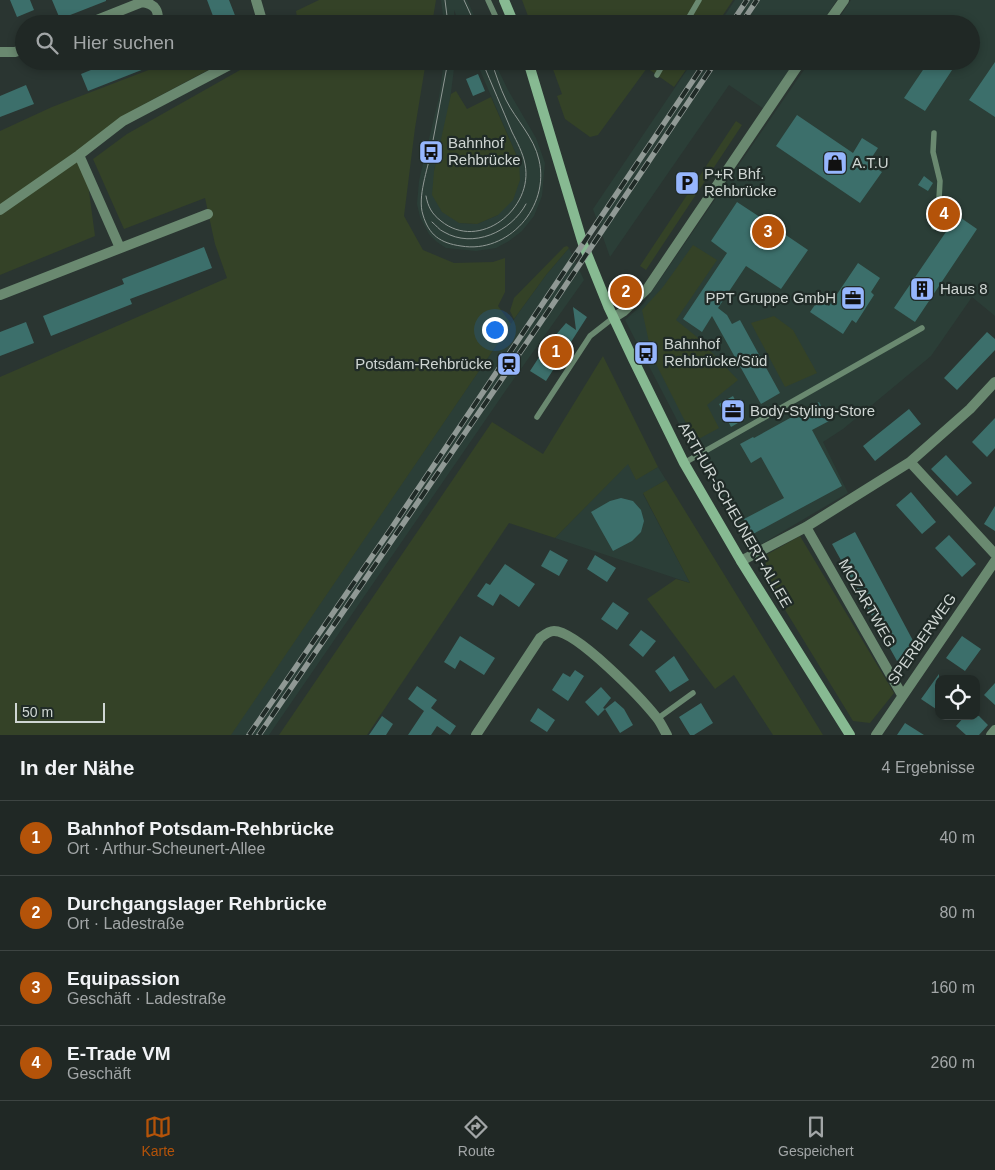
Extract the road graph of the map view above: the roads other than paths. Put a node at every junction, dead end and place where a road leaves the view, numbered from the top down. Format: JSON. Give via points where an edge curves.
{"nodes":[{"id":1,"x":256,"y":0,"type":"edge"},
{"id":2,"x":488,"y":0,"type":"edge"},
{"id":3,"x":504,"y":0,"type":"edge"},
{"id":4,"x":699,"y":0,"type":"edge"},
{"id":5,"x":844,"y":0,"type":"edge"},
{"id":6,"x":110,"y":15,"type":"edge"},
{"id":7,"x":159,"y":15,"type":"edge"},
{"id":8,"x":260,"y":15,"type":"edge"},
{"id":9,"x":494,"y":15,"type":"edge"},
{"id":10,"x":510,"y":15,"type":"edge"},
{"id":11,"x":690,"y":15,"type":"edge"},
{"id":12,"x":833,"y":15,"type":"edge"},
{"id":13,"x":0,"y":52,"type":"edge"},
{"id":14,"x":15,"y":52,"type":"edge"},
{"id":15,"x":221,"y":70,"type":"edge"},
{"id":16,"x":531,"y":70,"type":"edge"},
{"id":17,"x":660,"y":70,"type":"edge"},
{"id":18,"x":795,"y":70,"type":"edge"},
{"id":19,"x":657,"y":75,"type":"dead end"},
{"id":20,"x":934,"y":133,"type":"dead end"},
{"id":21,"x":79,"y":155,"type":"junction"},
{"id":22,"x":0,"y":210,"type":"edge"},
{"id":23,"x":208,"y":214,"type":"dead end"},
{"id":24,"x":934,"y":227,"type":"dead end"},
{"id":25,"x":120,"y":248,"type":"junction"},
{"id":26,"x":0,"y":295,"type":"edge"},
{"id":27,"x":613,"y":318,"type":"junction"},
{"id":28,"x":922,"y":328,"type":"dead end"},
{"id":29,"x":995,"y":382,"type":"edge"},
{"id":30,"x":537,"y":417,"type":"dead end"},
{"id":31,"x":910,"y":462,"type":"junction"},
{"id":32,"x":684,"y":463,"type":"junction"},
{"id":33,"x":806,"y":527,"type":"junction"},
{"id":34,"x":995,"y":554,"type":"edge"},
{"id":35,"x":741,"y":561,"type":"junction"},
{"id":36,"x":995,"y":561,"type":"edge"},
{"id":37,"x":694,"y":693,"type":"dead end"},
{"id":38,"x":902,"y":695,"type":"junction"},
{"id":39,"x":658,"y":719,"type":"junction"},
{"id":40,"x":995,"y":730,"type":"edge"},
{"id":41,"x":476,"y":735,"type":"edge"},
{"id":42,"x":667,"y":735,"type":"edge"},
{"id":43,"x":850,"y":735,"type":"edge"},
{"id":44,"x":876,"y":735,"type":"edge"},
{"id":45,"x":991,"y":735,"type":"edge"}],
"edges":[{"from":1,"to":8,"type":"street"},
{"from":2,"to":9,"type":"lane"},
{"from":3,"to":10,"type":"main road"},
{"from":4,"to":11,"type":"lane"},
{"from":5,"to":12,"type":"street"},
{"from":6,"to":7,"type":"street","via":[[142,2],[156,7]]},
{"from":13,"to":14,"type":"street"},
{"from":15,"to":21,"type":"street","via":[[131,117]]},
{"from":16,"to":27,"type":"main road","name":"ARTHUR-SCHEUNERT-ALLEE","via":[[569,198]]},
{"from":17,"to":19,"type":"lane"},
{"from":18,"to":27,"type":"street","via":[[647,289]]},
{"from":20,"to":24,"type":"lane","via":[[933,152],[940,181]]},
{"from":21,"to":22,"type":"street"},
{"from":21,"to":25,"type":"street"},
{"from":23,"to":25,"type":"street"},
{"from":25,"to":26,"type":"street"},
{"from":27,"to":30,"type":"lane","via":[[590,336]]},
{"from":27,"to":32,"type":"main road","name":"ARTHUR-SCHEUNERT-ALLEE"},
{"from":28,"to":32,"type":"lane"},
{"from":29,"to":31,"type":"street","via":[[970,409]]},
{"from":31,"to":33,"type":"street"},
{"from":31,"to":34,"type":"street"},
{"from":32,"to":35,"type":"main road","name":"ARTHUR-SCHEUNERT-ALLEE"},
{"from":33,"to":35,"type":"street"},
{"from":33,"to":38,"type":"street","name":"MOZARTWEG"},
{"from":35,"to":43,"type":"main road","name":"ARTHUR-SCHEUNERT-ALLEE"},
{"from":36,"to":38,"type":"street","name":"SPERBERWEG"},
{"from":37,"to":39,"type":"lane"},
{"from":38,"to":44,"type":"street","name":"SPERBERWEG"},
{"from":39,"to":41,"type":"street","via":[[583,646],[560,632],[552,631],[540,638]]},
{"from":39,"to":42,"type":"street"},
{"from":40,"to":45,"type":"street"}]}
